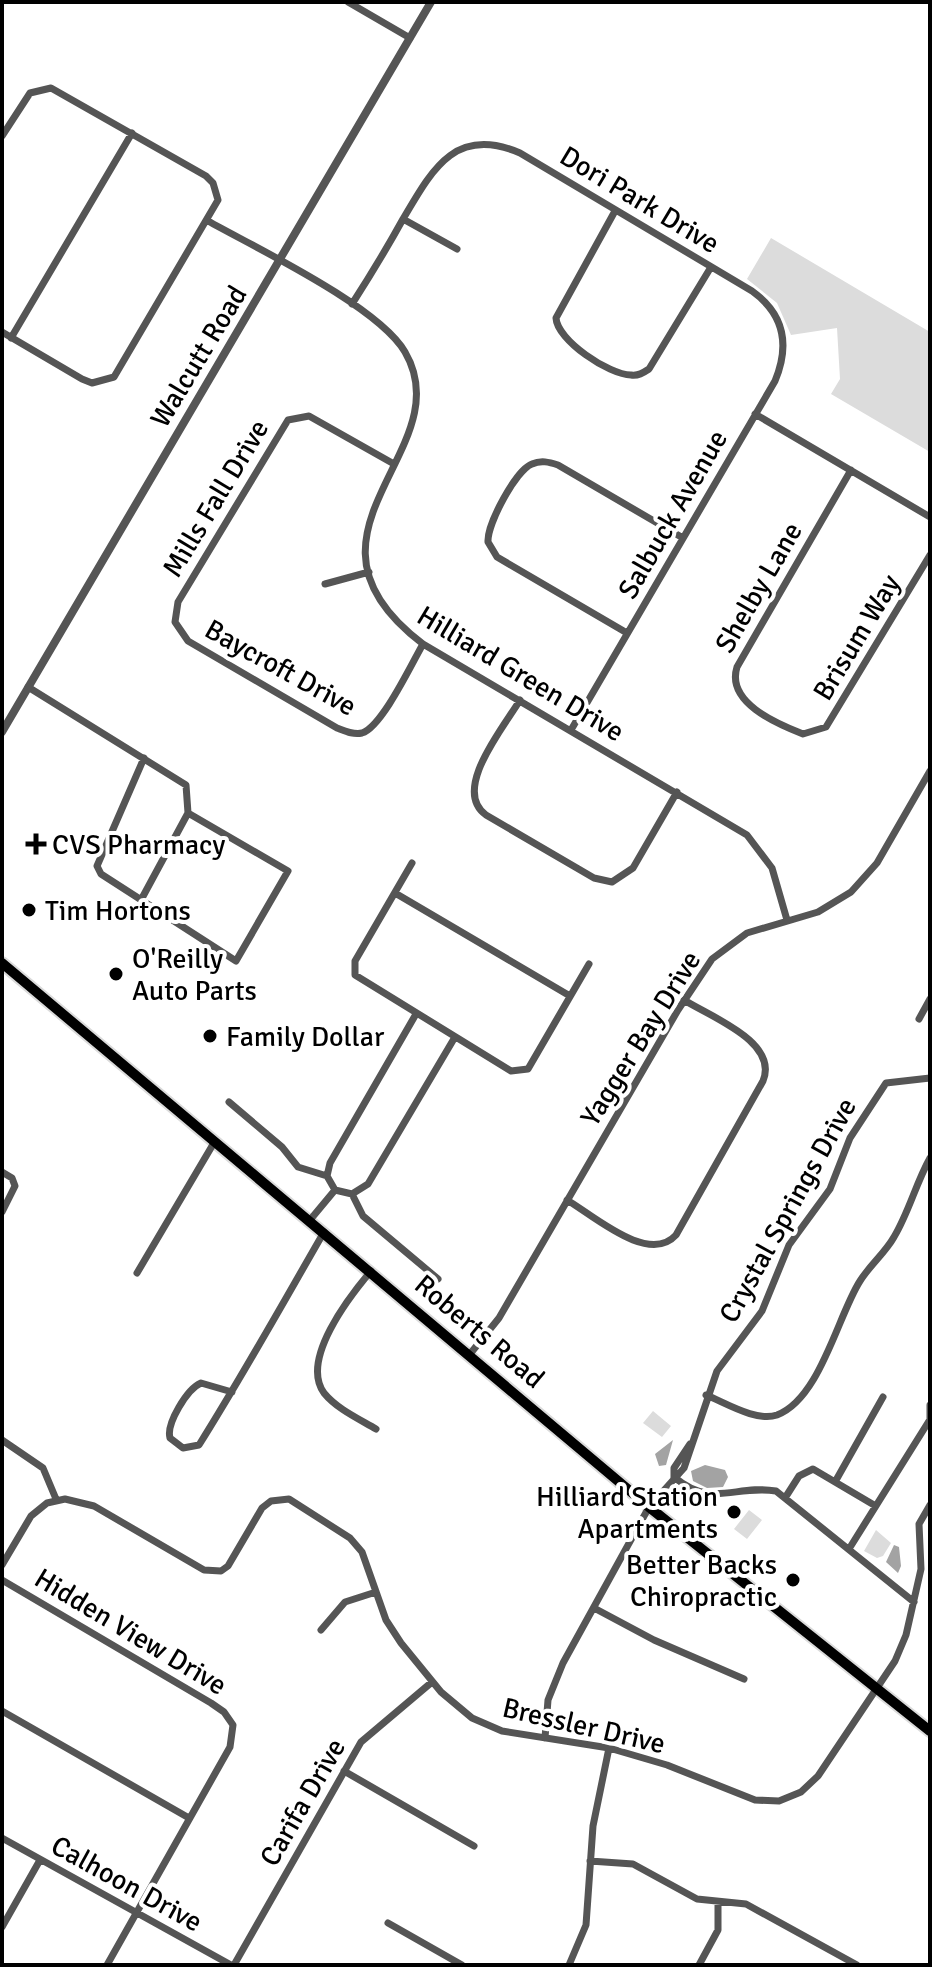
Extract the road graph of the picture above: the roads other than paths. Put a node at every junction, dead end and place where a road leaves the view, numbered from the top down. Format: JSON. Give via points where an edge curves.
{"nodes":[{"id":1,"x":348,"y":2,"type":"edge"},
{"id":2,"x":431,"y":2,"type":"edge"},
{"id":3,"x":410,"y":38,"type":"junction"},
{"id":4,"x":132,"y":133,"type":"junction"},
{"id":5,"x":2,"y":136,"type":"edge"},
{"id":6,"x":615,"y":211,"type":"junction"},
{"id":7,"x":403,"y":219,"type":"junction"},
{"id":8,"x":208,"y":221,"type":"junction"},
{"id":9,"x":457,"y":249,"type":"dead end"},
{"id":10,"x":279,"y":261,"type":"junction"},
{"id":11,"x":711,"y":267,"type":"junction"},
{"id":12,"x":352,"y":304,"type":"junction"},
{"id":13,"x":775,"y":313,"type":"joint"},
{"id":14,"x":2,"y":332,"type":"edge"},
{"id":15,"x":11,"y":338,"type":"junction"},
{"id":16,"x":755,"y":414,"type":"junction"},
{"id":17,"x":394,"y":464,"type":"junction"},
{"id":18,"x":851,"y":470,"type":"junction"},
{"id":19,"x":930,"y":517,"type":"edge"},
{"id":20,"x":683,"y":538,"type":"junction"},
{"id":21,"x":930,"y":555,"type":"edge"},
{"id":22,"x":369,"y":572,"type":"junction"},
{"id":23,"x":325,"y":584,"type":"dead end"},
{"id":24,"x":175,"y":622,"type":"joint"},
{"id":25,"x":627,"y":633,"type":"junction"},
{"id":26,"x":423,"y":644,"type":"junction"},
{"id":27,"x":28,"y":687,"type":"junction"},
{"id":28,"x":520,"y":700,"type":"junction"},
{"id":29,"x":571,"y":730,"type":"junction"},
{"id":30,"x":2,"y":732,"type":"edge"},
{"id":31,"x":813,"y":733,"type":"joint"},
{"id":32,"x":144,"y":758,"type":"junction"},
{"id":33,"x":930,"y":771,"type":"edge"},
{"id":34,"x":677,"y":792,"type":"junction"},
{"id":35,"x":188,"y":813,"type":"junction"},
{"id":36,"x":412,"y":863,"type":"dead end"},
{"id":37,"x":395,"y":893,"type":"junction"},
{"id":38,"x":141,"y":900,"type":"junction"},
{"id":39,"x":787,"y":920,"type":"junction"},
{"id":40,"x":2,"y":963,"type":"edge"},
{"id":41,"x":589,"y":964,"type":"dead end"},
{"id":42,"x":570,"y":996,"type":"junction"},
{"id":43,"x":930,"y":999,"type":"edge"},
{"id":44,"x":684,"y":1000,"type":"junction"},
{"id":45,"x":416,"y":1014,"type":"junction"},
{"id":46,"x":919,"y":1019,"type":"dead end"},
{"id":47,"x":455,"y":1037,"type":"junction"},
{"id":48,"x":930,"y":1078,"type":"edge"},
{"id":49,"x":229,"y":1102,"type":"dead end"},
{"id":50,"x":215,"y":1141,"type":"junction"},
{"id":51,"x":930,"y":1158,"type":"edge"},
{"id":52,"x":2,"y":1172,"type":"edge"},
{"id":53,"x":327,"y":1176,"type":"junction"},
{"id":54,"x":335,"y":1190,"type":"junction"},
{"id":55,"x":352,"y":1194,"type":"junction"},
{"id":56,"x":567,"y":1200,"type":"junction"},
{"id":57,"x":2,"y":1212,"type":"edge"},
{"id":58,"x":310,"y":1220,"type":"junction"},
{"id":59,"x":324,"y":1232,"type":"junction"},
{"id":60,"x":371,"y":1271,"type":"junction"},
{"id":61,"x":137,"y":1273,"type":"dead end"},
{"id":62,"x":438,"y":1279,"type":"dead end"},
{"id":63,"x":470,"y":1354,"type":"junction"},
{"id":64,"x":232,"y":1392,"type":"junction"},
{"id":65,"x":706,"y":1395,"type":"junction"},
{"id":66,"x":883,"y":1397,"type":"dead end"},
{"id":67,"x":930,"y":1405,"type":"edge"},
{"id":68,"x":930,"y":1421,"type":"edge"},
{"id":69,"x":376,"y":1429,"type":"dead end"},
{"id":70,"x":2,"y":1440,"type":"edge"},
{"id":71,"x":674,"y":1477,"type":"junction"},
{"id":72,"x":835,"y":1482,"type":"junction"},
{"id":73,"x":785,"y":1498,"type":"junction"},
{"id":74,"x":56,"y":1499,"type":"junction"},
{"id":75,"x":874,"y":1505,"type":"junction"},
{"id":76,"x":930,"y":1505,"type":"edge"},
{"id":77,"x":649,"y":1507,"type":"junction"},
{"id":78,"x":849,"y":1549,"type":"junction"},
{"id":79,"x":2,"y":1565,"type":"edge"},
{"id":80,"x":2,"y":1580,"type":"edge"},
{"id":81,"x":376,"y":1592,"type":"junction"},
{"id":82,"x":914,"y":1602,"type":"junction"},
{"id":83,"x":594,"y":1608,"type":"junction"},
{"id":84,"x":321,"y":1630,"type":"dead end"},
{"id":85,"x":744,"y":1679,"type":"dead end"},
{"id":86,"x":432,"y":1682,"type":"junction"},
{"id":87,"x":876,"y":1690,"type":"junction"},
{"id":88,"x":2,"y":1711,"type":"edge"},
{"id":89,"x":930,"y":1731,"type":"edge"},
{"id":90,"x":545,"y":1738,"type":"junction"},
{"id":91,"x":609,"y":1748,"type":"junction"},
{"id":92,"x":344,"y":1771,"type":"junction"},
{"id":93,"x":189,"y":1818,"type":"junction"},
{"id":94,"x":2,"y":1838,"type":"edge"},
{"id":95,"x":474,"y":1846,"type":"dead end"},
{"id":96,"x":40,"y":1860,"type":"junction"},
{"id":97,"x":590,"y":1861,"type":"junction"},
{"id":98,"x":718,"y":1902,"type":"junction"},
{"id":99,"x":135,"y":1915,"type":"junction"},
{"id":100,"x":388,"y":1923,"type":"dead end"},
{"id":101,"x":2,"y":1927,"type":"edge"},
{"id":102,"x":107,"y":1965,"type":"edge"},
{"id":103,"x":232,"y":1965,"type":"edge"},
{"id":104,"x":462,"y":1965,"type":"edge"},
{"id":105,"x":569,"y":1965,"type":"edge"},
{"id":106,"x":699,"y":1965,"type":"edge"},
{"id":107,"x":857,"y":1965,"type":"edge"}],
"edges":[{"from":1,"to":3,"type":"street"},
{"from":2,"to":3,"type":"street","name":"Walcutt Road"},
{"from":3,"to":10,"type":"street","name":"Walcutt Road"},
{"from":4,"to":5,"type":"street","via":[[61,91],[40,88],[22,101]]},
{"from":4,"to":8,"type":"street","via":[[206,176],[218,200]]},
{"from":4,"to":15,"type":"street"},
{"from":6,"to":7,"type":"street","name":"Dori Park Drive","via":[[520,153],[497,145],[472,145],[438,164]]},
{"from":6,"to":11,"type":"street","name":"Dori Park Drive"},
{"from":6,"to":11,"type":"street","via":[[560,305],[556,326],[567,342],[617,371],[640,374],[656,361]]},
{"from":7,"to":9,"type":"street"},
{"from":7,"to":12,"type":"street"},
{"from":8,"to":10,"type":"street","name":"Hilliard Green Drive"},
{"from":8,"to":15,"type":"street","via":[[121,369],[103,382],[82,379]]},
{"from":10,"to":12,"type":"street","name":"Hilliard Green Drive"},
{"from":10,"to":27,"type":"street","name":"Walcutt Road"},
{"from":11,"to":13,"type":"street","name":"Dori Park Drive","via":[[752,291]]},
{"from":12,"to":17,"type":"street","name":"Hilliard Green Drive","via":[[390,333],[414,377],[413,424]]},
{"from":13,"to":16,"type":"street","name":"Salbuck Avenue","via":[[783,331],[783,357]]},
{"from":14,"to":15,"type":"street"},
{"from":16,"to":18,"type":"street"},
{"from":16,"to":20,"type":"street","name":"Salbuck Avenue"},
{"from":17,"to":22,"type":"street","name":"Hilliard Green Drive","via":[[367,525]]},
{"from":17,"to":24,"type":"street","name":"Mills Fall Drive","via":[[309,416],[288,420],[178,602]]},
{"from":18,"to":19,"type":"street"},
{"from":18,"to":31,"type":"street","name":"Shelby Lane","via":[[734,676],[743,700],[793,730]]},
{"from":20,"to":25,"type":"street","name":"Salbuck Avenue"},
{"from":20,"to":25,"type":"street","via":[[558,465],[534,463],[518,475],[487,532],[491,550]]},
{"from":21,"to":31,"type":"street","name":"Brisum Way","via":[[832,720]]},
{"from":22,"to":23,"type":"street"},
{"from":22,"to":26,"type":"street","name":"Hilliard Green Drive","via":[[389,614]]},
{"from":24,"to":26,"type":"street","name":"Baycroft Drive","via":[[188,641],[354,733],[368,730],[379,719]]},
{"from":25,"to":29,"type":"street","name":"Salbuck Avenue"},
{"from":26,"to":28,"type":"street","name":"Hilliard Green Drive"},
{"from":27,"to":30,"type":"street","name":"Walcutt Road"},
{"from":27,"to":32,"type":"street"},
{"from":28,"to":29,"type":"street","name":"Hilliard Green Drive"},
{"from":28,"to":34,"type":"street","via":[[472,784],[474,802],[486,815],[594,878],[617,881],[633,868]]},
{"from":29,"to":34,"type":"street","name":"Hilliard Green Drive"},
{"from":32,"to":35,"type":"street","via":[[186,785]]},
{"from":32,"to":38,"type":"street","via":[[97,866]]},
{"from":33,"to":39,"type":"street","name":"Yagger Bay Drive","via":[[865,879],[835,904]]},
{"from":34,"to":39,"type":"street","name":"Hilliard Green Drive","via":[[730,823],[761,851],[772,868]]},
{"from":35,"to":38,"type":"street"},
{"from":35,"to":38,"type":"street","via":[[288,871],[236,961]]},
{"from":36,"to":37,"type":"street"},
{"from":37,"to":42,"type":"street"},
{"from":37,"to":45,"type":"street","via":[[353,968],[360,980]]},
{"from":39,"to":44,"type":"street","name":"Yagger Bay Drive","via":[[729,944]]},
{"from":40,"to":50,"type":"main road","name":"Roberts Road"},
{"from":41,"to":42,"type":"street"},
{"from":42,"to":47,"type":"street","via":[[528,1069],[511,1071]]},
{"from":43,"to":46,"type":"street"},
{"from":44,"to":56,"type":"street","name":"Yagger Bay Drive"},
{"from":44,"to":56,"type":"street","via":[[753,1043],[767,1067],[676,1235],[659,1246],[637,1242]]},
{"from":45,"to":47,"type":"street"},
{"from":45,"to":53,"type":"street"},
{"from":47,"to":55,"type":"street","via":[[368,1184]]},
{"from":48,"to":65,"type":"street","name":"Crystal Springs Drive","via":[[894,1079],[881,1087],[844,1150],[830,1189],[789,1245],[762,1311],[717,1371]]},
{"from":49,"to":53,"type":"street","via":[[298,1167]]},
{"from":50,"to":58,"type":"main road","name":"Roberts Road"},
{"from":50,"to":61,"type":"street"},
{"from":51,"to":65,"type":"street","via":[[892,1241],[860,1280],[828,1356],[789,1407],[780,1414],[760,1416]]},
{"from":52,"to":57,"type":"street","via":[[15,1186]]},
{"from":53,"to":54,"type":"street"},
{"from":54,"to":55,"type":"street"},
{"from":54,"to":58,"type":"street"},
{"from":55,"to":62,"type":"street","via":[[363,1216]]},
{"from":56,"to":63,"type":"street","name":"Yagger Bay Drive","via":[[499,1318]]},
{"from":58,"to":59,"type":"main road","name":"Roberts Road"},
{"from":59,"to":60,"type":"main road","name":"Roberts Road"},
{"from":59,"to":64,"type":"street"},
{"from":60,"to":63,"type":"main road","name":"Roberts Road"},
{"from":60,"to":69,"type":"street","via":[[323,1344],[316,1367],[318,1382],[332,1402]]},
{"from":63,"to":77,"type":"main road","name":"Roberts Road"},
{"from":64,"to":64,"type":"street","via":[[201,1383],[193,1387],[169,1430],[170,1438],[183,1448],[199,1445]]},
{"from":65,"to":71,"type":"street","name":"Crystal Springs Drive","via":[[684,1468]]},
{"from":66,"to":72,"type":"street"},
{"from":67,"to":68,"type":"street"},
{"from":68,"to":75,"type":"street"},
{"from":70,"to":74,"type":"street","via":[[43,1468]]},
{"from":71,"to":73,"type":"street","via":[[703,1494],[772,1490]]},
{"from":71,"to":77,"type":"street","name":"Crystal Springs Drive"},
{"from":72,"to":73,"type":"street","via":[[810,1469]]},
{"from":72,"to":75,"type":"street"},
{"from":73,"to":78,"type":"street"},
{"from":74,"to":79,"type":"street","via":[[31,1516]]},
{"from":74,"to":81,"type":"street","name":"Bressler Drive","via":[[94,1506],[212,1572],[228,1566],[268,1503],[289,1499],[350,1538],[362,1552]]},
{"from":75,"to":78,"type":"street"},
{"from":76,"to":82,"type":"street","name":"Bressler Drive","via":[[919,1525],[921,1569]]},
{"from":77,"to":83,"type":"street","name":"Crystal Springs Drive"},
{"from":77,"to":87,"type":"main road","name":"Roberts Road"},
{"from":78,"to":82,"type":"street"},
{"from":80,"to":93,"type":"street","name":"Hidden View Drive","via":[[224,1712],[233,1725],[230,1747]]},
{"from":81,"to":84,"type":"street","via":[[345,1602]]},
{"from":81,"to":86,"type":"street","name":"Bressler Drive","via":[[386,1620]]},
{"from":82,"to":87,"type":"street","name":"Bressler Drive","via":[[901,1650]]},
{"from":83,"to":85,"type":"street"},
{"from":83,"to":90,"type":"street","name":"Crystal Springs Drive","via":[[553,1684]]},
{"from":86,"to":90,"type":"street","name":"Bressler Drive","via":[[455,1706],[487,1726]]},
{"from":86,"to":92,"type":"street","name":"Carifa Drive","via":[[370,1733]]},
{"from":87,"to":89,"type":"main road","name":"Roberts Road"},
{"from":87,"to":91,"type":"street","name":"Bressler Drive","via":[[818,1776],[801,1792],[779,1801],[755,1800]]},
{"from":88,"to":93,"type":"street"},
{"from":90,"to":91,"type":"street","name":"Bressler Drive"},
{"from":91,"to":97,"type":"street"},
{"from":92,"to":95,"type":"street"},
{"from":92,"to":103,"type":"street","name":"Carifa Drive"},
{"from":93,"to":99,"type":"street"},
{"from":94,"to":96,"type":"street","name":"Calhoon Drive"},
{"from":96,"to":99,"type":"street","name":"Calhoon Drive"},
{"from":96,"to":101,"type":"street"},
{"from":97,"to":98,"type":"street","via":[[633,1864],[686,1895]]},
{"from":97,"to":105,"type":"street","via":[[586,1925]]},
{"from":98,"to":106,"type":"street","via":[[718,1930]]},
{"from":98,"to":107,"type":"street","via":[[746,1904]]},
{"from":99,"to":102,"type":"street"},
{"from":99,"to":103,"type":"street","name":"Calhoon Drive"},
{"from":100,"to":104,"type":"street"}]}
